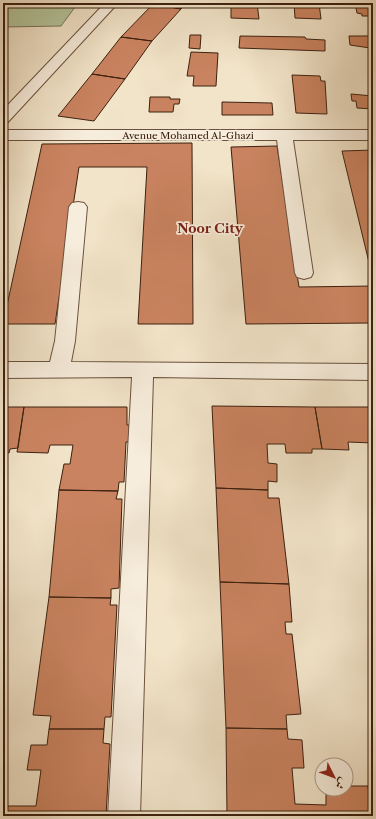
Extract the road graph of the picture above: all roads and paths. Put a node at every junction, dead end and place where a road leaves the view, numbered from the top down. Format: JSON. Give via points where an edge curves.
{"nodes":[{"id":1,"x":112,"y":3,"type":"edge"},
{"id":2,"x":3,"y":119,"type":"edge"},
{"id":3,"x":3,"y":135,"type":"edge"},
{"id":4,"x":284,"y":135,"type":"junction"},
{"id":5,"x":373,"y":135,"type":"edge"},
{"id":6,"x":78,"y":207,"type":"dead end"},
{"id":7,"x":304,"y":274,"type":"dead end"},
{"id":8,"x":59,"y":369,"type":"junction"},
{"id":9,"x":143,"y":369,"type":"junction"},
{"id":10,"x":3,"y":370,"type":"edge"},
{"id":11,"x":373,"y":372,"type":"edge"},
{"id":12,"x":124,"y":816,"type":"edge"}],
"edges":[{"from":1,"to":2,"type":"street"},
{"from":3,"to":4,"type":"street","name":"Avenue Mohamed Al-Ghazi"},
{"from":4,"to":5,"type":"street","name":"Avenue Mohamed Al-Ghazi"},
{"from":4,"to":7,"type":"street"},
{"from":6,"to":8,"type":"street","via":[[65,341]]},
{"from":8,"to":9,"type":"street"},
{"from":8,"to":10,"type":"street"},
{"from":9,"to":11,"type":"street"},
{"from":9,"to":12,"type":"street"}]}
